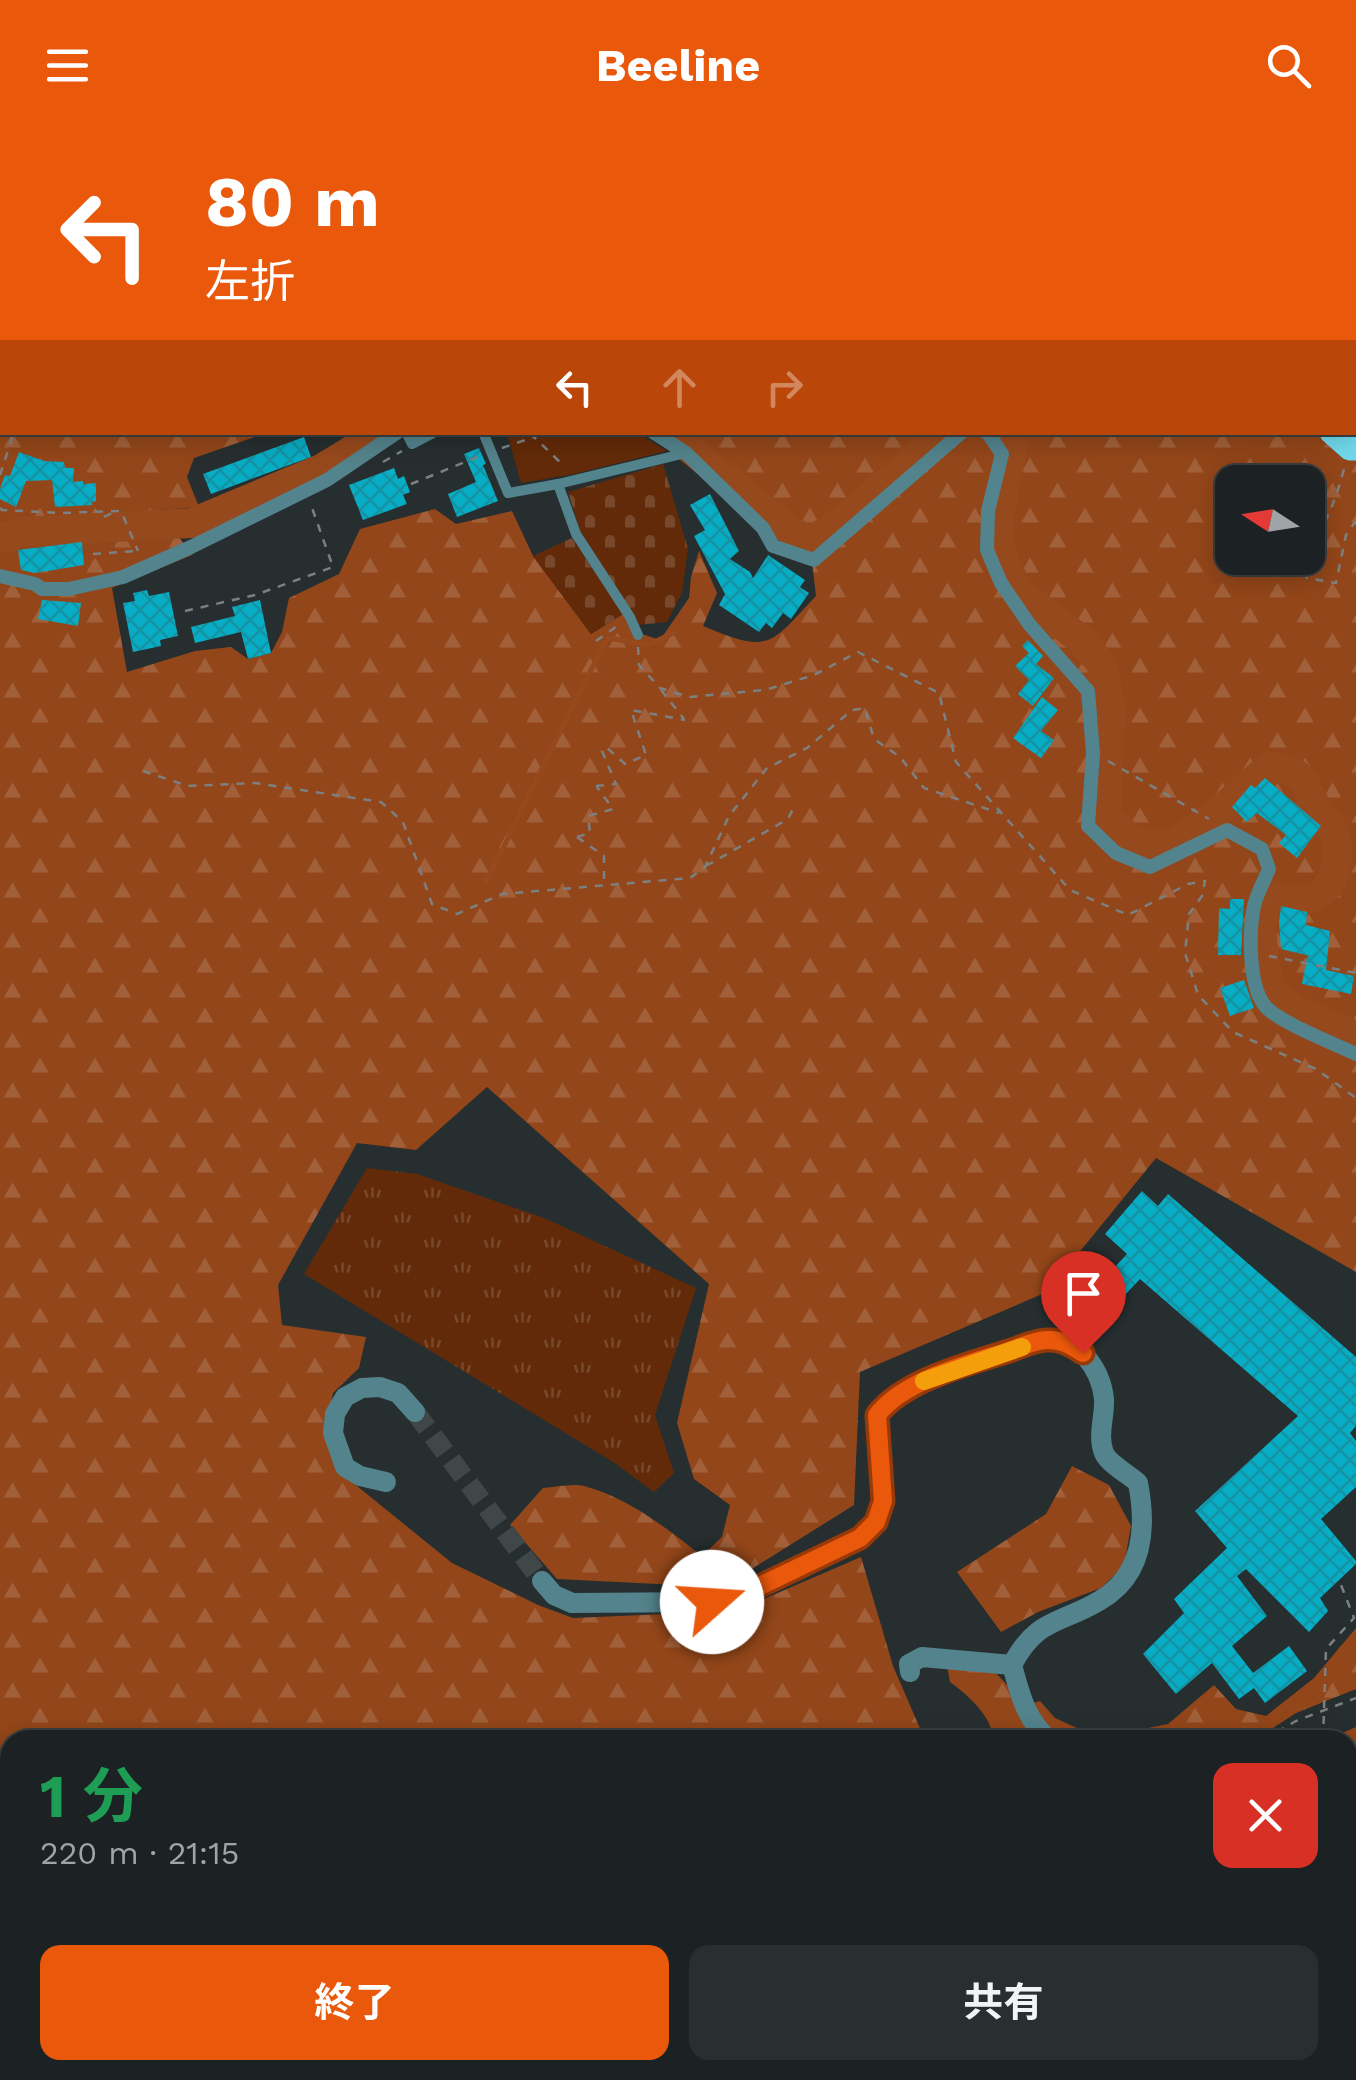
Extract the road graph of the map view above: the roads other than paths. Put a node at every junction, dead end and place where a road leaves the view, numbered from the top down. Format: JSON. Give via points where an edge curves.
{"nodes":[{"id":1,"x":404,"y":435,"type":"edge"},
{"id":2,"x":429,"y":435,"type":"edge"},
{"id":3,"x":485,"y":435,"type":"edge"},
{"id":4,"x":658,"y":435,"type":"edge"},
{"id":5,"x":959,"y":435,"type":"edge"},
{"id":6,"x":989,"y":435,"type":"edge"},
{"id":7,"x":686,"y":453,"type":"junction"},
{"id":8,"x":558,"y":484,"type":"junction"},
{"id":9,"x":0,"y":576,"type":"edge"},
{"id":10,"x":638,"y":641,"type":"road end"},
{"id":11,"x":1356,"y":1054,"type":"edge"},
{"id":12,"x":415,"y":1412,"type":"tunnel mouth"},
{"id":13,"x":386,"y":1482,"type":"dead end"},
{"id":14,"x":542,"y":1581,"type":"tunnel mouth"},
{"id":15,"x":1012,"y":1665,"type":"junction"},
{"id":16,"x":910,"y":1672,"type":"dead end"},
{"id":17,"x":1037,"y":1730,"type":"edge"}],
"edges":[{"from":1,"to":2,"type":"lane","via":[[412,444]]},
{"from":1,"to":9,"type":"street","via":[[327,480],[122,577],[42,590]]},
{"from":3,"to":8,"type":"lane","via":[[508,493]]},
{"from":4,"to":7,"type":"street"},
{"from":5,"to":7,"type":"street","via":[[814,560],[774,546]]},
{"from":6,"to":11,"type":"street","via":[[1002,454],[988,511],[994,567],[1029,624],[1088,691],[1088,826],[1116,853],[1150,867],[1227,830],[1262,849],[1269,869],[1254,905],[1251,953],[1265,1006]]},
{"from":7,"to":8,"type":"lane"},
{"from":8,"to":10,"type":"lane","via":[[576,534]]},
{"from":12,"to":13,"type":"street","via":[[398,1393],[380,1387],[346,1397],[335,1414],[333,1433],[346,1466]]},
{"from":14,"to":15,"type":"street","via":[[572,1603],[737,1597],[860,1538],[876,1522],[883,1501],[877,1415],[886,1403],[916,1384],[986,1358],[1046,1340],[1065,1342],[1097,1372],[1104,1400],[1101,1441],[1106,1458],[1138,1483],[1140,1538],[1134,1568],[1118,1588],[1044,1625]]},
{"from":15,"to":16,"type":"street","via":[[922,1658],[910,1664]]},
{"from":15,"to":17,"type":"street"}]}
